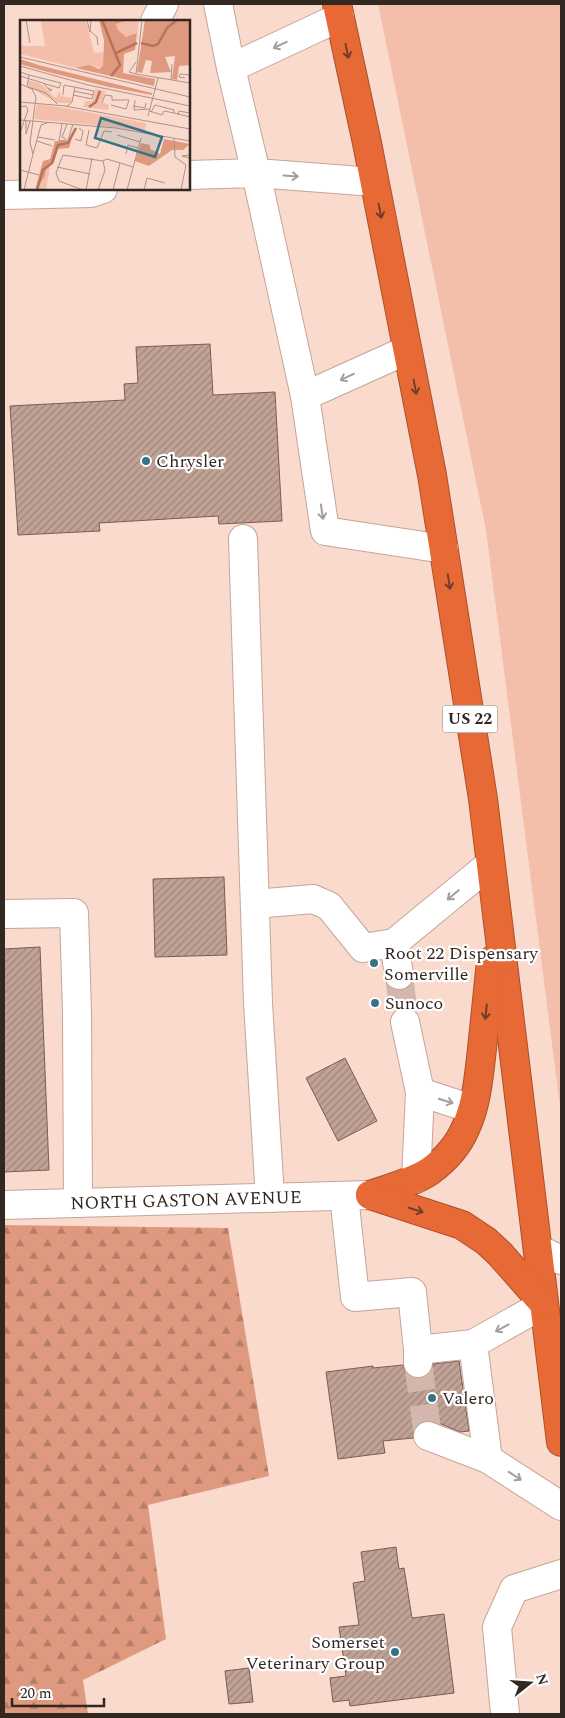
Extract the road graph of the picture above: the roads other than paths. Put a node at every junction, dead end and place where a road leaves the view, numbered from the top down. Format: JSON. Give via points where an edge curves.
{"nodes":[{"id":1,"x":164,"y":4,"type":"edge"},
{"id":2,"x":218,"y":4,"type":"edge"},
{"id":3,"x":339,"y":10,"type":"edge"},
{"id":4,"x":156,"y":20,"type":"edge"},
{"id":5,"x":231,"y":68,"type":"junction"},
{"id":6,"x":256,"y":173,"type":"junction"},
{"id":7,"x":190,"y":175,"type":"edge"},
{"id":8,"x":374,"y":182,"type":"junction"},
{"id":9,"x":100,"y":190,"type":"edge"},
{"id":10,"x":4,"y":195,"type":"edge"},
{"id":11,"x":407,"y":350,"type":"junction"},
{"id":12,"x":305,"y":396,"type":"junction"},
{"id":13,"x":243,"y":539,"type":"dead end"},
{"id":14,"x":444,"y":549,"type":"junction"},
{"id":15,"x":490,"y":864,"type":"junction"},
{"id":16,"x":255,"y":904,"type":"junction"},
{"id":17,"x":496,"y":912,"type":"junction"},
{"id":18,"x":4,"y":914,"type":"edge"},
{"id":19,"x":394,"y":943,"type":"junction"},
{"id":20,"x":399,"y":975,"type":"tunnel mouth"},
{"id":21,"x":405,"y":1022,"type":"tunnel mouth"},
{"id":22,"x":420,"y":1092,"type":"junction"},
{"id":23,"x":472,"y":1109,"type":"junction"},
{"id":24,"x":416,"y":1179,"type":"junction"},
{"id":25,"x":357,"y":1195,"type":"junction"},
{"id":26,"x":270,"y":1198,"type":"junction"},
{"id":27,"x":78,"y":1203,"type":"junction"},
{"id":28,"x":4,"y":1204,"type":"edge"},
{"id":29,"x":549,"y":1254,"type":"edge"},
{"id":30,"x":544,"y":1304,"type":"junction"},
{"id":31,"x":473,"y":1344,"type":"junction"},
{"id":32,"x":428,"y":1436,"type":"dead end"},
{"id":33,"x":561,"y":1436,"type":"edge"},
{"id":34,"x":488,"y":1459,"type":"junction"},
{"id":35,"x":561,"y":1506,"type":"edge"},
{"id":36,"x":561,"y":1574,"type":"edge"},
{"id":37,"x":505,"y":1714,"type":"edge"}],
"edges":[{"from":1,"to":4,"type":"street"},
{"from":2,"to":5,"type":"street"},
{"from":3,"to":5,"type":"street","one_way":true},
{"from":3,"to":8,"type":"highway","number":"US 22","one_way":true},
{"from":5,"to":6,"type":"street"},
{"from":6,"to":7,"type":"street"},
{"from":6,"to":8,"type":"street","one_way":true},
{"from":6,"to":12,"type":"street"},
{"from":8,"to":11,"type":"highway","number":"US 22","one_way":true},
{"from":9,"to":10,"type":"street","via":[[91,193]]},
{"from":11,"to":12,"type":"street","one_way":true},
{"from":11,"to":14,"type":"highway","number":"US 22","one_way":true},
{"from":12,"to":14,"type":"street","one_way":true,"via":[[325,531]]},
{"from":13,"to":16,"type":"street"},
{"from":14,"to":15,"type":"highway","number":"US 22","one_way":true},
{"from":15,"to":17,"type":"highway","number":"US 22"},
{"from":15,"to":19,"type":"street","one_way":true},
{"from":16,"to":19,"type":"street","via":[[313,899],[329,906],[363,948]]},
{"from":16,"to":26,"type":"street"},
{"from":17,"to":23,"type":"highway","one_way":true,"via":[[479,1079]]},
{"from":17,"to":29,"type":"highway","number":"US 22"},
{"from":18,"to":27,"type":"street","via":[[74,913]]},
{"from":19,"to":20,"type":"street"},
{"from":21,"to":22,"type":"street"},
{"from":22,"to":23,"type":"street","one_way":true},
{"from":22,"to":24,"type":"street"},
{"from":23,"to":24,"type":"highway","via":[[457,1144],[441,1162]]},
{"from":24,"to":25,"type":"highway"},
{"from":25,"to":26,"type":"street","name":"NORTH GASTON AVENUE"},
{"from":25,"to":30,"type":"highway","one_way":true,"via":[[462,1225],[500,1254]]},
{"from":25,"to":31,"type":"street","via":[[355,1297],[412,1292],[418,1356]]},
{"from":26,"to":27,"type":"street","name":"NORTH GASTON AVENUE"},
{"from":27,"to":28,"type":"street","name":"NORTH GASTON AVENUE"},
{"from":29,"to":30,"type":"highway","number":"US 22"},
{"from":30,"to":31,"type":"street","one_way":true},
{"from":30,"to":33,"type":"highway","number":"US 22"},
{"from":31,"to":34,"type":"street"},
{"from":32,"to":34,"type":"street"},
{"from":34,"to":35,"type":"street","one_way":true},
{"from":36,"to":37,"type":"street","via":[[514,1589],[497,1627]]}]}
